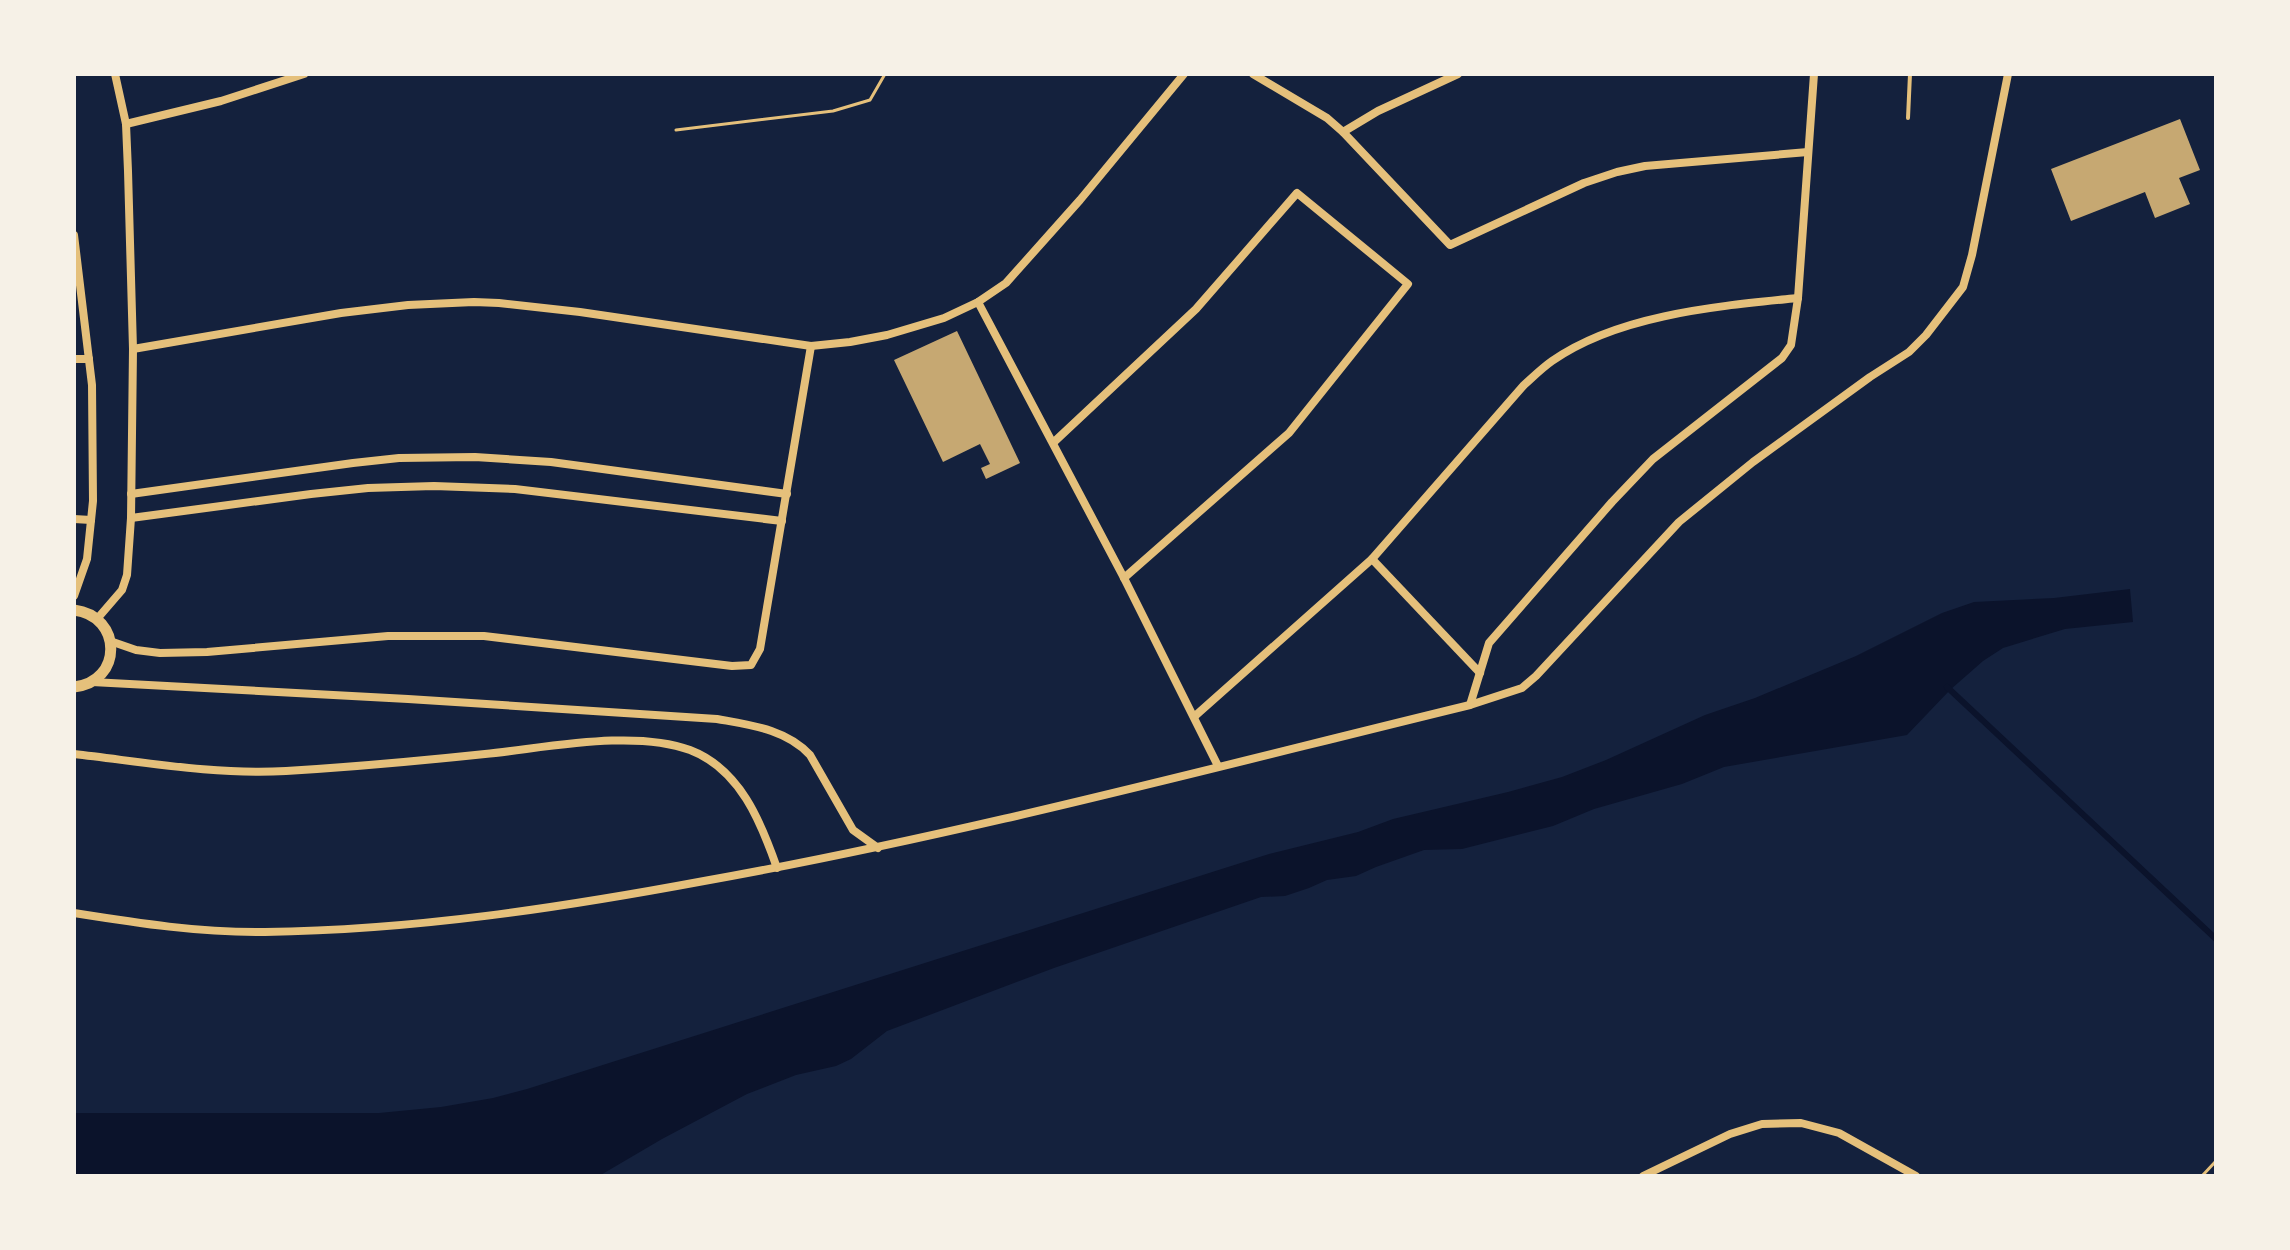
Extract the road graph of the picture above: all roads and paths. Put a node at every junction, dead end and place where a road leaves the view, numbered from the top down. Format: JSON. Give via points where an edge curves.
{"nodes":[{"id":1,"x":115,"y":74,"type":"edge"},
{"id":2,"x":304,"y":74,"type":"edge"},
{"id":3,"x":885,"y":74,"type":"edge"},
{"id":4,"x":1184,"y":74,"type":"edge"},
{"id":5,"x":1253,"y":74,"type":"edge"},
{"id":6,"x":1458,"y":74,"type":"edge"},
{"id":7,"x":1814,"y":74,"type":"edge"},
{"id":8,"x":1910,"y":74,"type":"edge"},
{"id":9,"x":2008,"y":74,"type":"edge"},
{"id":10,"x":1908,"y":118,"type":"dead end"},
{"id":11,"x":126,"y":124,"type":"junction"},
{"id":12,"x":676,"y":130,"type":"dead end"},
{"id":13,"x":1343,"y":132,"type":"junction"},
{"id":14,"x":1808,"y":152,"type":"junction"},
{"id":15,"x":74,"y":235,"type":"edge"},
{"id":16,"x":1798,"y":298,"type":"junction"},
{"id":17,"x":978,"y":302,"type":"junction"},
{"id":18,"x":811,"y":346,"type":"junction"},
{"id":19,"x":133,"y":349,"type":"junction"},
{"id":20,"x":74,"y":359,"type":"edge"},
{"id":21,"x":89,"y":359,"type":"junction"},
{"id":22,"x":1054,"y":442,"type":"junction"},
{"id":23,"x":131,"y":494,"type":"junction"},
{"id":24,"x":787,"y":494,"type":"junction"},
{"id":25,"x":131,"y":518,"type":"junction"},
{"id":26,"x":74,"y":519,"type":"edge"},
{"id":27,"x":91,"y":520,"type":"junction"},
{"id":28,"x":782,"y":521,"type":"junction"},
{"id":29,"x":1372,"y":559,"type":"junction"},
{"id":30,"x":1124,"y":578,"type":"junction"},
{"id":31,"x":74,"y":596,"type":"edge"},
{"id":32,"x":74,"y":610,"type":"edge"},
{"id":33,"x":97,"y":619,"type":"junction"},
{"id":34,"x":110,"y":641,"type":"junction"},
{"id":35,"x":1480,"y":673,"type":"junction"},
{"id":36,"x":92,"y":682,"type":"junction"},
{"id":37,"x":74,"y":687,"type":"edge"},
{"id":38,"x":1470,"y":705,"type":"junction"},
{"id":39,"x":1195,"y":716,"type":"junction"},
{"id":40,"x":74,"y":754,"type":"edge"},
{"id":41,"x":1218,"y":766,"type":"junction"},
{"id":42,"x":878,"y":848,"type":"junction"},
{"id":43,"x":777,"y":868,"type":"junction"},
{"id":44,"x":74,"y":913,"type":"edge"},
{"id":45,"x":2216,"y":1161,"type":"edge"},
{"id":46,"x":2204,"y":1175,"type":"edge"},
{"id":47,"x":1643,"y":1176,"type":"edge"},
{"id":48,"x":1916,"y":1176,"type":"edge"}],
"edges":[{"from":1,"to":11,"type":"street"},
{"from":2,"to":11,"type":"street"},
{"from":3,"to":12,"type":"path","via":[[870,100],[833,111]]},
{"from":4,"to":17,"type":"street","via":[[1006,283]]},
{"from":5,"to":13,"type":"street"},
{"from":6,"to":13,"type":"street"},
{"from":7,"to":14,"type":"street"},
{"from":8,"to":10,"type":"lane"},
{"from":9,"to":38,"type":"street","via":[[1963,287],[1926,335],[1679,522],[1522,688]]},
{"from":11,"to":19,"type":"street"},
{"from":13,"to":14,"type":"street","via":[[1450,245],[1617,172]]},
{"from":14,"to":16,"type":"street"},
{"from":15,"to":21,"type":"street"},
{"from":16,"to":29,"type":"street","via":[[1646,321],[1591,340],[1552,361],[1524,385]]},
{"from":16,"to":35,"type":"street","via":[[1791,345],[1782,358],[1653,459],[1489,643]]},
{"from":17,"to":18,"type":"street","via":[[887,335]]},
{"from":17,"to":22,"type":"street"},
{"from":18,"to":19,"type":"street","via":[[474,302],[341,313]]},
{"from":18,"to":24,"type":"street"},
{"from":19,"to":23,"type":"street"},
{"from":20,"to":21,"type":"street"},
{"from":21,"to":27,"type":"street"},
{"from":22,"to":30,"type":"street"},
{"from":22,"to":30,"type":"street","via":[[1196,309],[1297,193],[1408,284],[1289,433]]},
{"from":23,"to":24,"type":"street","via":[[399,458],[475,457]]},
{"from":23,"to":25,"type":"street"},
{"from":24,"to":28,"type":"street"},
{"from":25,"to":28,"type":"street","via":[[311,494],[434,486],[515,489]]},
{"from":25,"to":33,"type":"street","via":[[122,590]]},
{"from":26,"to":27,"type":"street"},
{"from":27,"to":31,"type":"street","via":[[87,559]]},
{"from":28,"to":34,"type":"street","via":[[760,649],[751,665],[468,635],[160,653]]},
{"from":29,"to":35,"type":"street"},
{"from":29,"to":39,"type":"street"},
{"from":30,"to":39,"type":"street"},
{"from":32,"to":33,"type":"street"},
{"from":33,"to":34,"type":"street"},
{"from":34,"to":36,"type":"street","via":[[108,664]]},
{"from":35,"to":38,"type":"street"},
{"from":36,"to":37,"type":"street"},
{"from":36,"to":42,"type":"street","via":[[717,719],[752,726],[802,746],[853,830]]},
{"from":38,"to":41,"type":"street"},
{"from":39,"to":41,"type":"street"},
{"from":40,"to":43,"type":"street","via":[[220,770],[282,771],[650,741],[690,751],[724,771],[763,828]]},
{"from":41,"to":42,"type":"street"},
{"from":42,"to":43,"type":"street"},
{"from":43,"to":44,"type":"street","via":[[596,901],[420,925],[263,933]]},
{"from":45,"to":46,"type":"path"},
{"from":47,"to":48,"type":"street","via":[[1730,1134],[1762,1124],[1801,1123],[1839,1133]]}]}
